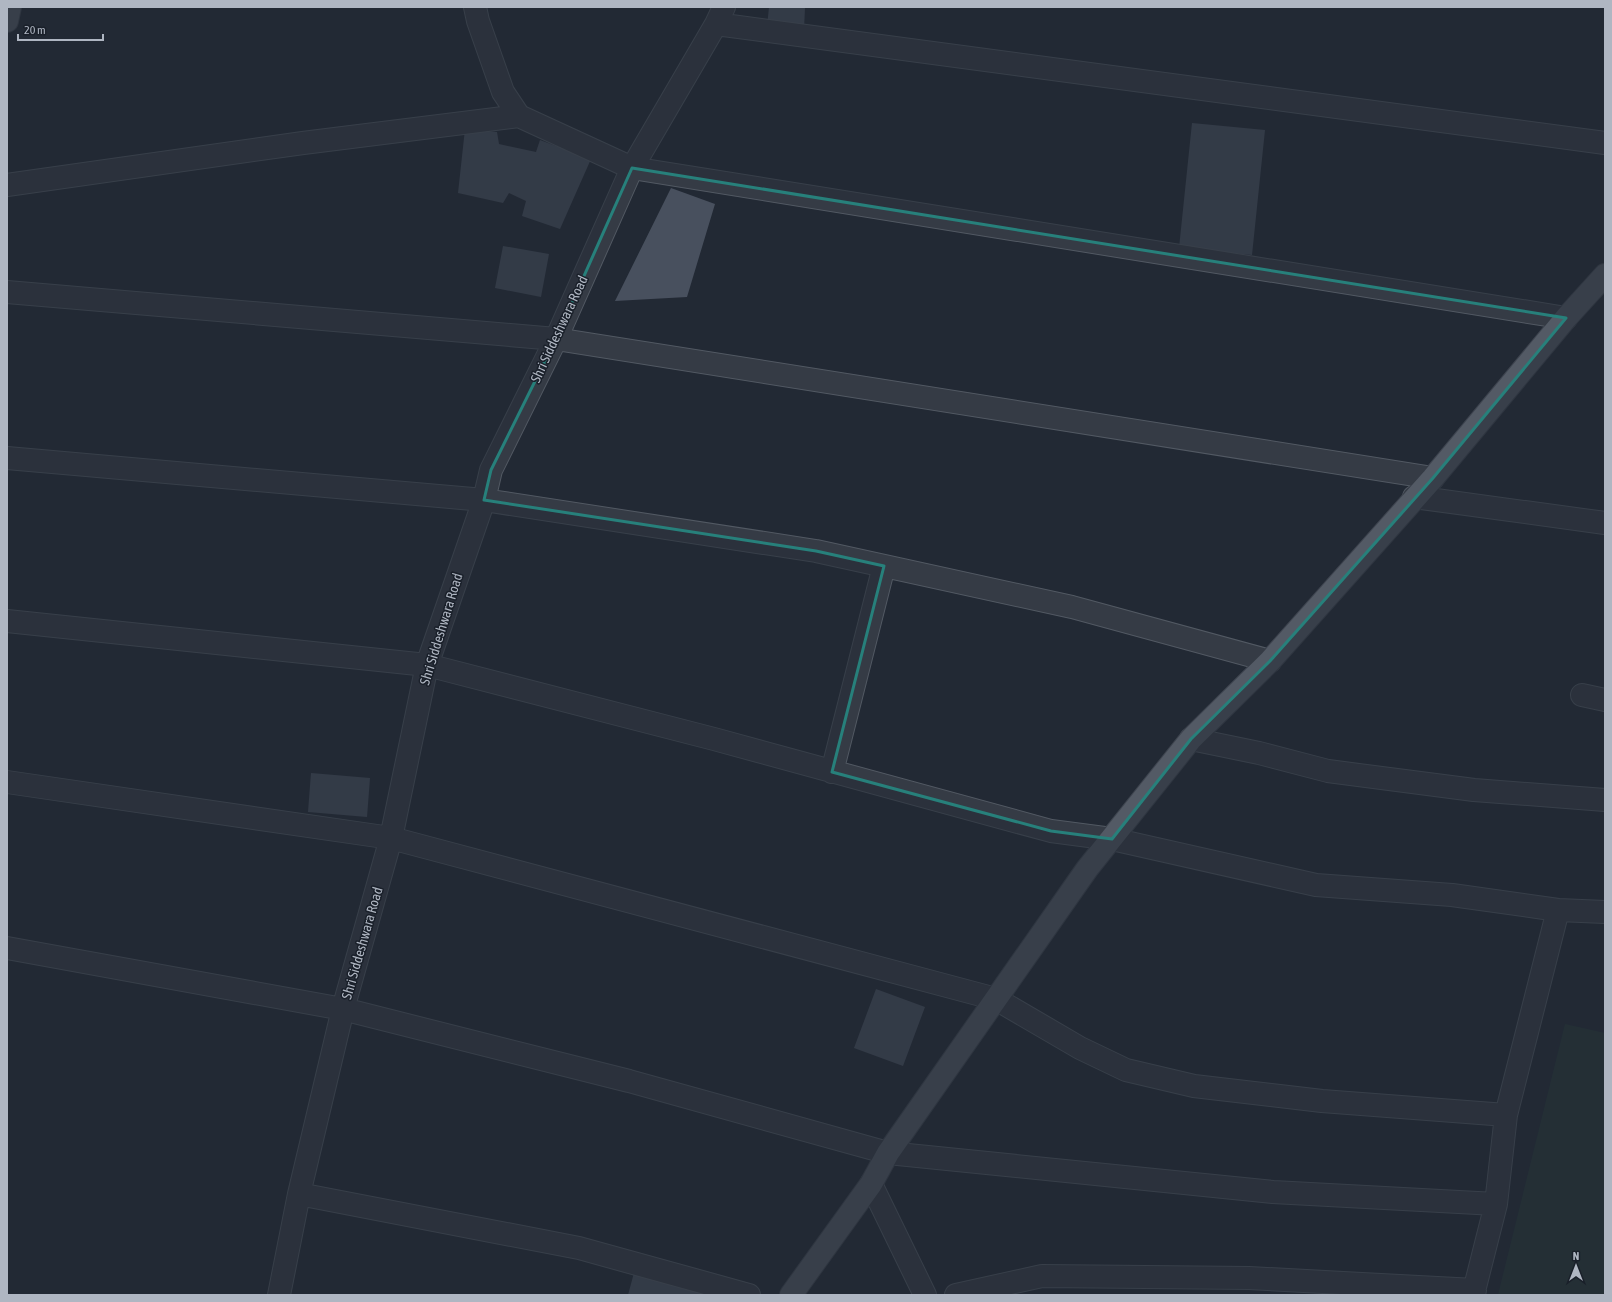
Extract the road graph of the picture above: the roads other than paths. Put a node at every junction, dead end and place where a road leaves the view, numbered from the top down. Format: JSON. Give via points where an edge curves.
{"nodes":[{"id":1,"x":10,"y":7,"type":"edge"},
{"id":2,"x":475,"y":7,"type":"edge"},
{"id":3,"x":720,"y":16,"type":"edge"},
{"id":4,"x":7,"y":21,"type":"edge"},
{"id":5,"x":519,"y":116,"type":"junction"},
{"id":6,"x":1605,"y":143,"type":"edge"},
{"id":7,"x":632,"y":168,"type":"junction"},
{"id":8,"x":7,"y":185,"type":"edge"},
{"id":9,"x":1605,"y":275,"type":"edge"},
{"id":10,"x":7,"y":292,"type":"edge"},
{"id":11,"x":1566,"y":318,"type":"junction"},
{"id":12,"x":556,"y":339,"type":"junction"},
{"id":13,"x":7,"y":458,"type":"edge"},
{"id":14,"x":1433,"y":478,"type":"junction"},
{"id":15,"x":1414,"y":497,"type":"junction"},
{"id":16,"x":484,"y":500,"type":"junction"},
{"id":17,"x":1605,"y":522,"type":"edge"},
{"id":18,"x":884,"y":566,"type":"junction"},
{"id":19,"x":7,"y":622,"type":"edge"},
{"id":20,"x":1270,"y":661,"type":"junction"},
{"id":21,"x":427,"y":665,"type":"junction"},
{"id":22,"x":1582,"y":695,"type":"dead end"},
{"id":23,"x":1605,"y":700,"type":"edge"},
{"id":24,"x":1191,"y":739,"type":"junction"},
{"id":25,"x":832,"y":772,"type":"junction"},
{"id":26,"x":7,"y":782,"type":"edge"},
{"id":27,"x":1605,"y":800,"type":"edge"},
{"id":28,"x":391,"y":838,"type":"junction"},
{"id":29,"x":1112,"y":839,"type":"junction"},
{"id":30,"x":1558,"y":910,"type":"junction"},
{"id":31,"x":1605,"y":912,"type":"edge"},
{"id":32,"x":7,"y":948,"type":"edge"},
{"id":33,"x":996,"y":999,"type":"junction"},
{"id":34,"x":343,"y":1009,"type":"junction"},
{"id":35,"x":1506,"y":1115,"type":"junction"},
{"id":36,"x":888,"y":1153,"type":"junction"},
{"id":37,"x":871,"y":1184,"type":"junction"},
{"id":38,"x":299,"y":1194,"type":"junction"},
{"id":39,"x":1496,"y":1204,"type":"junction"},
{"id":40,"x":1474,"y":1292,"type":"edge"},
{"id":41,"x":279,"y":1295,"type":"edge"},
{"id":42,"x":749,"y":1295,"type":"edge"},
{"id":43,"x":791,"y":1295,"type":"edge"},
{"id":44,"x":925,"y":1295,"type":"edge"},
{"id":45,"x":956,"y":1295,"type":"edge"}],
"edges":[{"from":1,"to":4,"type":"main road"},
{"from":2,"to":5,"type":"street","via":[[503,92]]},
{"from":3,"to":6,"type":"street"},
{"from":3,"to":7,"type":"street","name":"Shri Siddeshwara Road"},
{"from":5,"to":7,"type":"street"},
{"from":5,"to":8,"type":"street","via":[[303,143]]},
{"from":7,"to":11,"type":"street"},
{"from":7,"to":12,"type":"street","name":"Shri Siddeshwara Road"},
{"from":9,"to":11,"type":"main road"},
{"from":10,"to":12,"type":"street"},
{"from":11,"to":14,"type":"main road"},
{"from":12,"to":14,"type":"street"},
{"from":12,"to":16,"type":"street","name":"Shri Siddeshwara Road","via":[[491,470]]},
{"from":13,"to":16,"type":"street"},
{"from":14,"to":15,"type":"main road"},
{"from":15,"to":17,"type":"street"},
{"from":15,"to":20,"type":"main road"},
{"from":16,"to":18,"type":"street","via":[[816,551]]},
{"from":16,"to":21,"type":"street","name":"Shri Siddeshwara Road"},
{"from":18,"to":20,"type":"street","via":[[1072,607]]},
{"from":18,"to":25,"type":"street"},
{"from":19,"to":21,"type":"street"},
{"from":20,"to":24,"type":"main road"},
{"from":21,"to":25,"type":"street"},
{"from":21,"to":28,"type":"street","name":"Shri Siddeshwara Road"},
{"from":22,"to":23,"type":"street"},
{"from":24,"to":27,"type":"street","via":[[1328,771],[1474,790]]},
{"from":24,"to":29,"type":"main road"},
{"from":25,"to":29,"type":"street","via":[[1051,830]]},
{"from":26,"to":28,"type":"street"},
{"from":28,"to":33,"type":"street"},
{"from":28,"to":34,"type":"street","name":"Shri Siddeshwara Road"},
{"from":29,"to":30,"type":"street","via":[[1316,885],[1452,895]]},
{"from":29,"to":33,"type":"main road"},
{"from":30,"to":31,"type":"street"},
{"from":30,"to":35,"type":"street"},
{"from":32,"to":34,"type":"street"},
{"from":33,"to":35,"type":"street","via":[[1080,1048],[1126,1070],[1194,1086],[1322,1101]]},
{"from":33,"to":36,"type":"main road"},
{"from":34,"to":36,"type":"street","via":[[629,1081]]},
{"from":34,"to":38,"type":"street","name":"Shri Siddeshwara Road"},
{"from":35,"to":39,"type":"street"},
{"from":36,"to":37,"type":"main road"},
{"from":36,"to":39,"type":"street","via":[[1273,1192]]},
{"from":37,"to":43,"type":"main road"},
{"from":37,"to":44,"type":"street"},
{"from":38,"to":41,"type":"street","name":"Shri Siddeshwara Road"},
{"from":38,"to":42,"type":"street","via":[[579,1248]]},
{"from":39,"to":40,"type":"street"},
{"from":40,"to":45,"type":"street","via":[[1249,1278],[1042,1276]]}]}
